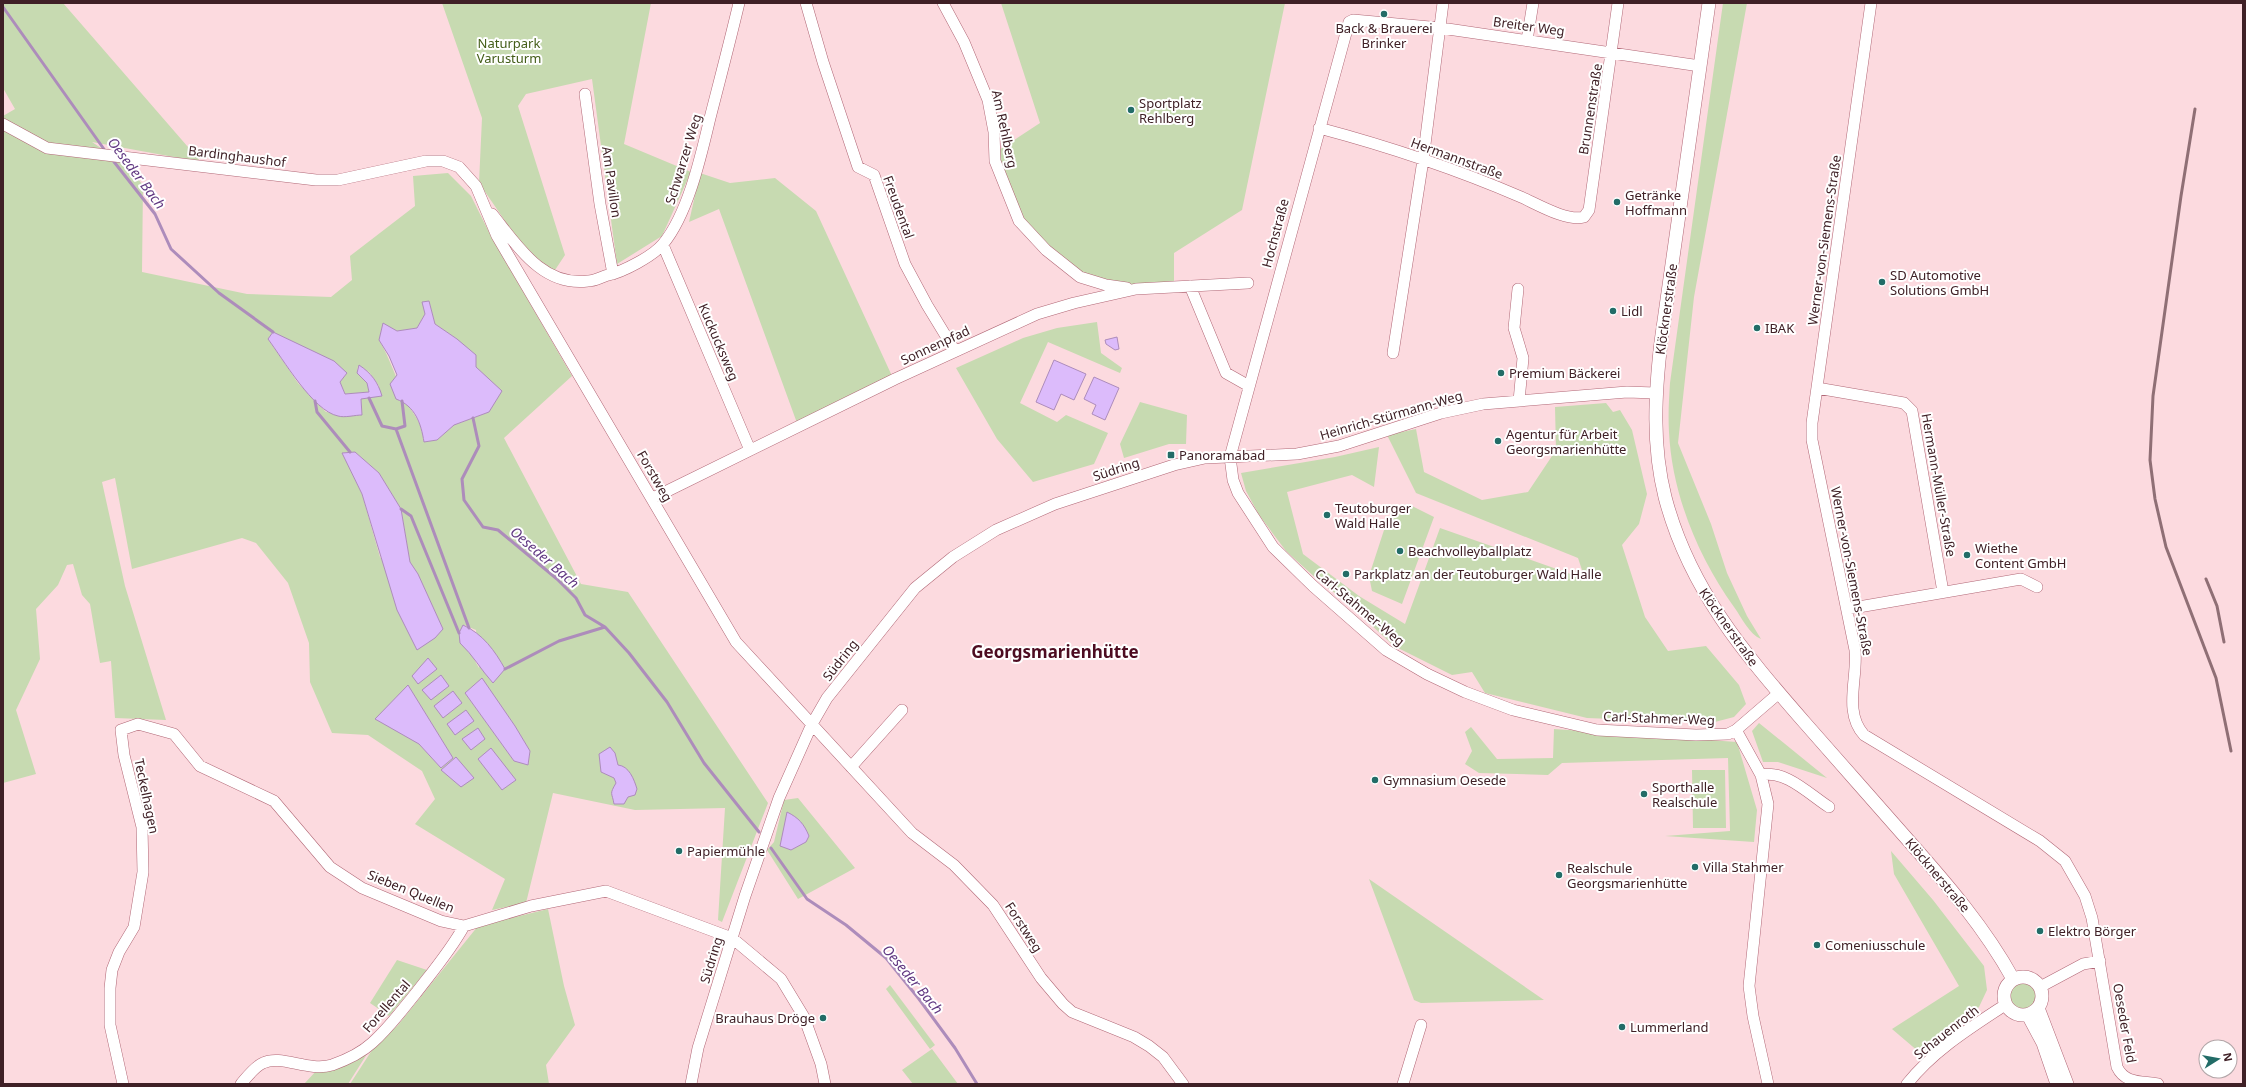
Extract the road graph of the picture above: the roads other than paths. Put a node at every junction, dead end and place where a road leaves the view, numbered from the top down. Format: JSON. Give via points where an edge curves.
{"nodes":[{"id":1,"x":739,"y":3,"type":"edge"},
{"id":2,"x":806,"y":3,"type":"edge"},
{"id":3,"x":944,"y":3,"type":"edge"},
{"id":4,"x":1444,"y":3,"type":"edge"},
{"id":5,"x":1533,"y":3,"type":"edge"},
{"id":6,"x":1618,"y":3,"type":"edge"},
{"id":7,"x":1709,"y":3,"type":"edge"},
{"id":8,"x":1871,"y":3,"type":"edge"},
{"id":9,"x":1354,"y":20,"type":"joint"},
{"id":10,"x":1441,"y":28,"type":"junction"},
{"id":11,"x":1527,"y":40,"type":"junction"},
{"id":12,"x":1612,"y":52,"type":"junction"},
{"id":13,"x":1700,"y":66,"type":"junction"},
{"id":14,"x":585,"y":94,"type":"dead end"},
{"id":15,"x":3,"y":124,"type":"edge"},
{"id":16,"x":1318,"y":128,"type":"junction"},
{"id":17,"x":1423,"y":160,"type":"junction"},
{"id":18,"x":468,"y":175,"type":"joint"},
{"id":19,"x":484,"y":204,"type":"junction"},
{"id":20,"x":1584,"y":217,"type":"joint"},
{"id":21,"x":663,"y":245,"type":"junction"},
{"id":22,"x":613,"y":274,"type":"junction"},
{"id":23,"x":1248,"y":284,"type":"dead end"},
{"id":24,"x":1190,"y":286,"type":"junction"},
{"id":25,"x":1136,"y":289,"type":"junction"},
{"id":26,"x":1518,"y":289,"type":"dead end"},
{"id":27,"x":955,"y":351,"type":"junction"},
{"id":28,"x":1393,"y":353,"type":"dead end"},
{"id":29,"x":1249,"y":386,"type":"junction"},
{"id":30,"x":1817,"y":388,"type":"junction"},
{"id":31,"x":1655,"y":393,"type":"junction"},
{"id":32,"x":1519,"y":402,"type":"junction"},
{"id":33,"x":750,"y":450,"type":"junction"},
{"id":34,"x":1230,"y":457,"type":"junction"},
{"id":35,"x":653,"y":498,"type":"junction"},
{"id":36,"x":2037,"y":587,"type":"dead end"},
{"id":37,"x":1943,"y":592,"type":"junction"},
{"id":38,"x":1847,"y":609,"type":"junction"},
{"id":39,"x":1779,"y":693,"type":"junction"},
{"id":40,"x":902,"y":710,"type":"dead end"},
{"id":41,"x":812,"y":724,"type":"junction"},
{"id":42,"x":1736,"y":730,"type":"junction"},
{"id":43,"x":174,"y":734,"type":"joint"},
{"id":44,"x":851,"y":767,"type":"junction"},
{"id":45,"x":1761,"y":775,"type":"junction"},
{"id":46,"x":1829,"y":808,"type":"dead end"},
{"id":47,"x":464,"y":926,"type":"junction"},
{"id":48,"x":732,"y":938,"type":"junction"},
{"id":49,"x":2100,"y":961,"type":"junction"},
{"id":50,"x":2013,"y":979,"type":"junction"},
{"id":51,"x":2040,"y":987,"type":"junction"},
{"id":52,"x":2005,"y":1005,"type":"junction"},
{"id":53,"x":2033,"y":1011,"type":"junction"},
{"id":54,"x":1421,"y":1025,"type":"dead end"},
{"id":55,"x":123,"y":1084,"type":"edge"},
{"id":56,"x":241,"y":1084,"type":"edge"},
{"id":57,"x":691,"y":1084,"type":"edge"},
{"id":58,"x":825,"y":1084,"type":"edge"},
{"id":59,"x":1183,"y":1084,"type":"edge"},
{"id":60,"x":1403,"y":1084,"type":"edge"},
{"id":61,"x":1768,"y":1084,"type":"edge"},
{"id":62,"x":1906,"y":1084,"type":"edge"},
{"id":63,"x":2057,"y":1084,"type":"edge"},
{"id":64,"x":2067,"y":1084,"type":"edge"},
{"id":65,"x":2158,"y":1084,"type":"edge"}],
"edges":[{"from":1,"to":21,"type":"street","name":"Schwarzer Weg","via":[[699,162],[679,218]]},
{"from":2,"to":27,"type":"street","name":"Freudental","via":[[858,167],[874,175],[905,264]]},
{"from":3,"to":25,"type":"street","name":"Am Rehlberg","via":[[964,42],[988,100],[994,132],[995,161],[1019,221],[1046,250],[1080,277],[1106,285]]},
{"from":4,"to":10,"type":"street"},
{"from":5,"to":11,"type":"street"},
{"from":6,"to":12,"type":"street","name":"Brunnenstraße"},
{"from":7,"to":13,"type":"main road","name":"Klöcknerstraße"},
{"from":8,"to":30,"type":"street","name":"Werner-von-Siemens-Straße"},
{"from":9,"to":10,"type":"street","name":"Breiter Weg"},
{"from":9,"to":16,"type":"street","name":"Hochstraße","via":[[1349,22]]},
{"from":10,"to":11,"type":"street","name":"Breiter Weg"},
{"from":10,"to":17,"type":"street"},
{"from":11,"to":12,"type":"street","name":"Breiter Weg"},
{"from":12,"to":13,"type":"street","name":"Breiter Weg"},
{"from":12,"to":20,"type":"street","name":"Brunnenstraße","via":[[1589,210]]},
{"from":13,"to":31,"type":"main road","name":"Klöcknerstraße"},
{"from":14,"to":22,"type":"street","name":"Am Pavillon","via":[[600,204]]},
{"from":15,"to":18,"type":"street","name":"Bardinghaushof","via":[[47,148],[316,180],[338,180],[426,161],[443,161],[459,167]]},
{"from":16,"to":17,"type":"street","name":"Hermannstraße","via":[[1375,143]]},
{"from":16,"to":29,"type":"street","name":"Hochstraße"},
{"from":17,"to":20,"type":"street","name":"Hermannstraße","via":[[1569,217]]},
{"from":17,"to":28,"type":"street"},
{"from":18,"to":19,"type":"street","name":"Forstweg"},
{"from":19,"to":22,"type":"street","name":"Schwarzer Weg","via":[[530,261],[551,276],[569,281],[588,281]]},
{"from":19,"to":35,"type":"street","name":"Forstweg","via":[[497,236]]},
{"from":21,"to":22,"type":"street","name":"Schwarzer Weg","via":[[636,264]]},
{"from":21,"to":33,"type":"street","name":"Kuckucksweg"},
{"from":23,"to":24,"type":"street","name":"Sonnenpfad"},
{"from":24,"to":25,"type":"street","name":"Sonnenpfad"},
{"from":24,"to":29,"type":"street","via":[[1226,373]]},
{"from":25,"to":27,"type":"street","name":"Sonnenpfad","via":[[1037,314]]},
{"from":26,"to":32,"type":"street","via":[[1514,328],[1523,358]]},
{"from":27,"to":33,"type":"street","name":"Sonnenpfad"},
{"from":29,"to":34,"type":"street","name":"Hochstraße"},
{"from":30,"to":37,"type":"street","name":"Hermann-Müller-Straße","via":[[1904,403],[1912,411]]},
{"from":30,"to":38,"type":"street","name":"Werner-von-Siemens-Straße","via":[[1812,440]]},
{"from":31,"to":32,"type":"street","name":"Heinrich-Stürmann-Weg","via":[[1627,392]]},
{"from":31,"to":39,"type":"main road","name":"Klöcknerstraße","via":[[1659,467],[1682,549],[1694,576],[1721,620]]},
{"from":32,"to":34,"type":"street","name":"Heinrich-Stürmann-Weg","via":[[1483,404],[1441,413],[1339,446],[1297,454]]},
{"from":33,"to":35,"type":"street","name":"Sonnenpfad"},
{"from":34,"to":41,"type":"street","name":"Südring","via":[[1205,458],[1174,465],[1055,504],[996,530],[953,557],[915,588],[827,698]]},
{"from":34,"to":42,"type":"street","name":"Carl-Stahmer-Weg","via":[[1233,480],[1238,493],[1273,547],[1386,650],[1427,674],[1513,710],[1597,730],[1696,735],[1728,734]]},
{"from":35,"to":41,"type":"street","name":"Forstweg","via":[[736,642]]},
{"from":36,"to":37,"type":"street","via":[[2021,579]]},
{"from":37,"to":38,"type":"street"},
{"from":38,"to":49,"type":"street","name":"Werner-von-Siemens-Straße","via":[[1856,662],[1852,698],[1855,722],[1859,729],[1864,735],[2040,842],[2065,861],[2085,896]]},
{"from":39,"to":42,"type":"street","name":"Carl-Stahmer-Weg"},
{"from":39,"to":50,"type":"main road","name":"Klöcknerstraße","via":[[1945,881],[1978,923]]},
{"from":40,"to":44,"type":"street"},
{"from":41,"to":44,"type":"street","name":"Forstweg"},
{"from":41,"to":48,"type":"street","name":"Südring","via":[[779,798]]},
{"from":42,"to":45,"type":"street"},
{"from":43,"to":47,"type":"street","name":"Sieben Quellen","via":[[200,766],[274,801],[330,867],[362,888],[441,921]]},
{"from":43,"to":55,"type":"street","name":"Teckelhagen","via":[[138,724],[121,730],[124,755],[142,828],[143,872],[134,927],[112,970],[110,988],[110,1025]]},
{"from":44,"to":59,"type":"street","name":"Forstweg","via":[[912,833],[954,865],[993,906],[1041,978],[1063,1004],[1072,1012],[1134,1037],[1149,1046],[1163,1057]]},
{"from":45,"to":46,"type":"street","via":[[1770,773],[1782,776]]},
{"from":45,"to":61,"type":"street","via":[[1768,804],[1749,986]]},
{"from":47,"to":48,"type":"street","name":"Sieben Quellen","via":[[531,906],[606,891]]},
{"from":47,"to":56,"type":"street","name":"Forellental","via":[[432,973],[391,1024],[371,1044],[354,1056],[316,1068],[274,1060],[262,1063]]},
{"from":48,"to":57,"type":"street","name":"Südring","via":[[698,1048]]},
{"from":48,"to":58,"type":"street","via":[[781,979],[804,1017],[821,1064]]},
{"from":49,"to":51,"type":"street","via":[[2083,964]]},
{"from":49,"to":65,"type":"street","name":"Oeseder Feld","via":[[2117,1067],[2121,1074],[2134,1081]]},
{"from":50,"to":51,"type":"main road","via":[[2025,977]]},
{"from":50,"to":52,"type":"main road","via":[[2003,993]]},
{"from":51,"to":53,"type":"main road","via":[[2042,999]]},
{"from":52,"to":53,"type":"main road","via":[[2014,1014]]},
{"from":52,"to":62,"type":"street","name":"Schauenroth","via":[[1953,1040]]},
{"from":53,"to":63,"type":"main road"},
{"from":53,"to":64,"type":"main road"},
{"from":54,"to":60,"type":"street"}]}
